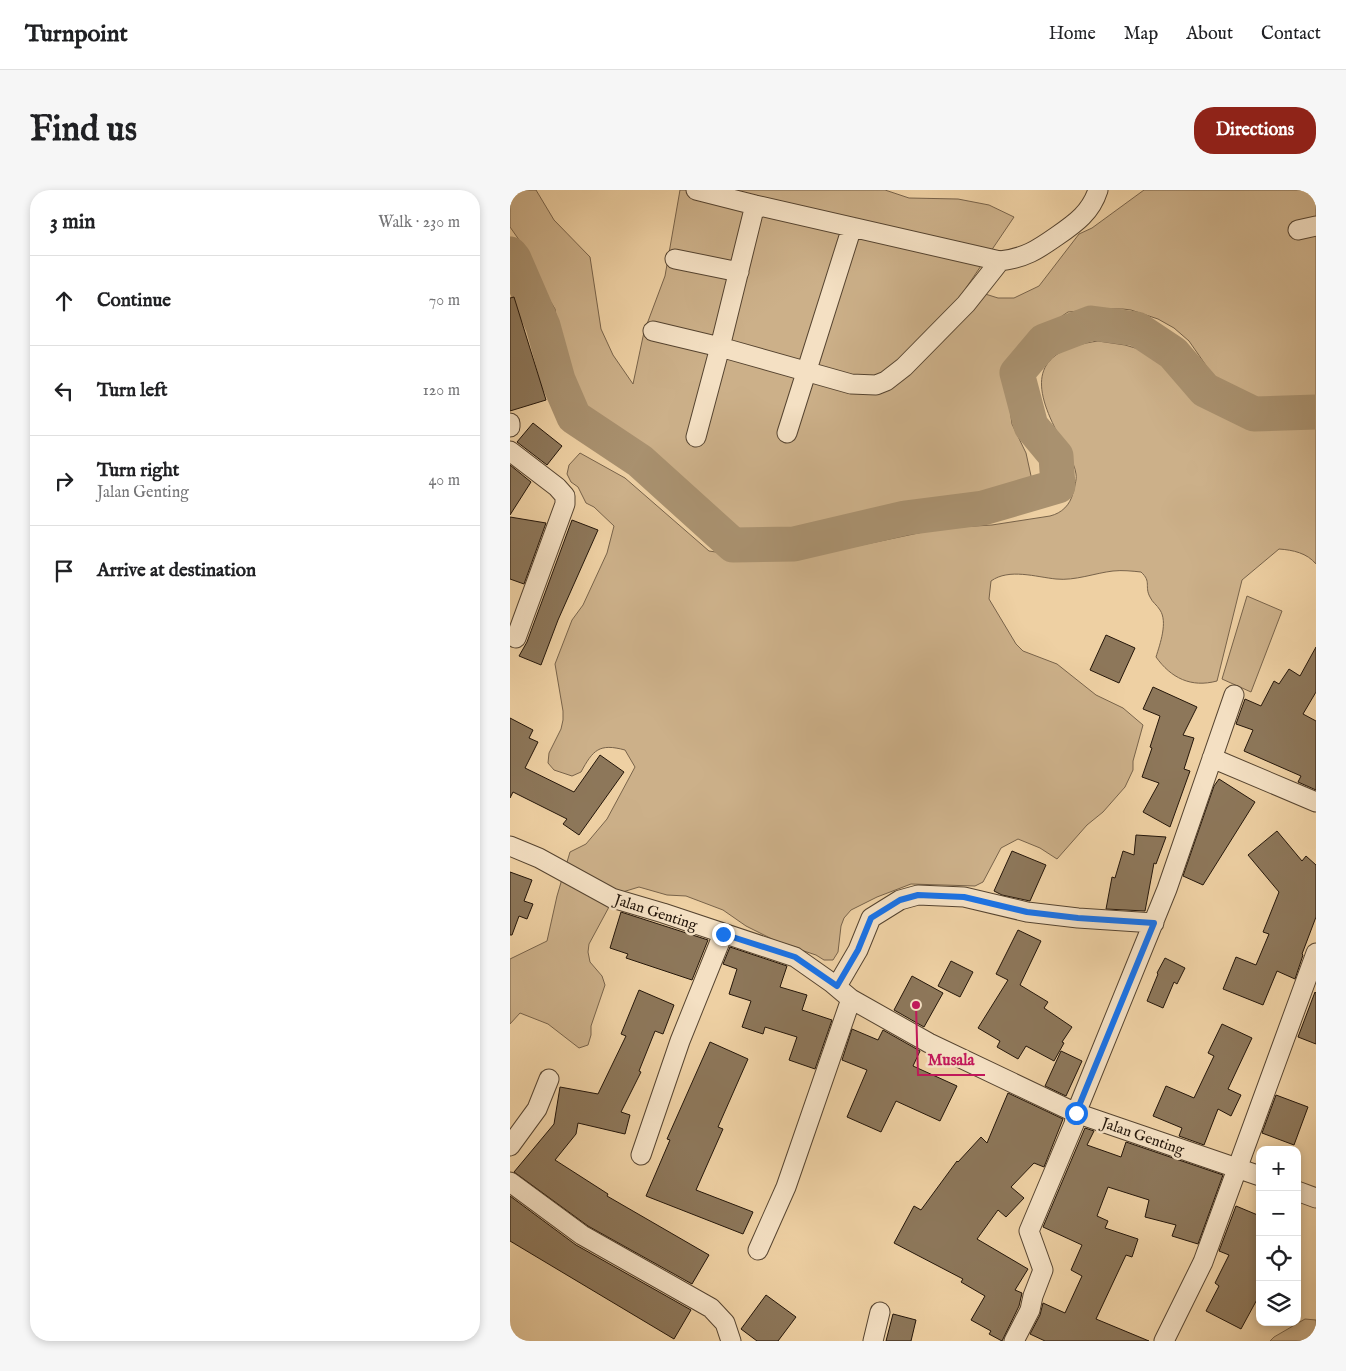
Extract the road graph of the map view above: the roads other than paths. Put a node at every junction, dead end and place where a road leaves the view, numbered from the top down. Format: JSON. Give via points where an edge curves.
{"nodes":[{"id":1,"x":696,"y":190,"type":"edge"},
{"id":2,"x":1098,"y":190,"type":"edge"},
{"id":3,"x":755,"y":205,"type":"junction"},
{"id":4,"x":852,"y":226,"type":"junction"},
{"id":5,"x":675,"y":259,"type":"dead end"},
{"id":6,"x":1000,"y":261,"type":"junction"},
{"id":7,"x":739,"y":272,"type":"junction"},
{"id":8,"x":653,"y":331,"type":"dead end"},
{"id":9,"x":720,"y":347,"type":"junction"},
{"id":10,"x":805,"y":372,"type":"junction"},
{"id":11,"x":510,"y":423,"type":"edge"},
{"id":12,"x":510,"y":427,"type":"edge"},
{"id":13,"x":786,"y":433,"type":"dead end"},
{"id":14,"x":696,"y":437,"type":"dead end"},
{"id":15,"x":510,"y":451,"type":"edge"},
{"id":16,"x":516,"y":638,"type":"dead end"},
{"id":17,"x":1234,"y":695,"type":"dead end"},
{"id":18,"x":1212,"y":758,"type":"junction"},
{"id":19,"x":1316,"y":802,"type":"edge"},
{"id":20,"x":510,"y":846,"type":"edge"},
{"id":21,"x":1154,"y":923,"type":"junction"},
{"id":22,"x":723,"y":934,"type":"junction"},
{"id":23,"x":1316,"y":953,"type":"edge"},
{"id":24,"x":837,"y":986,"type":"junction"},
{"id":25,"x":851,"y":999,"type":"junction"},
{"id":26,"x":549,"y":1079,"type":"dead end"},
{"id":27,"x":1076,"y":1113,"type":"junction"},
{"id":28,"x":510,"y":1146,"type":"edge"},
{"id":29,"x":641,"y":1156,"type":"dead end"},
{"id":30,"x":1238,"y":1168,"type":"junction"},
{"id":31,"x":1256,"y":1175,"type":"edge"},
{"id":32,"x":510,"y":1182,"type":"edge"},
{"id":33,"x":1301,"y":1192,"type":"edge"},
{"id":34,"x":1316,"y":1198,"type":"edge"},
{"id":35,"x":758,"y":1250,"type":"dead end"},
{"id":36,"x":880,"y":1312,"type":"dead end"},
{"id":37,"x":731,"y":1341,"type":"edge"},
{"id":38,"x":873,"y":1341,"type":"edge"},
{"id":39,"x":1014,"y":1341,"type":"edge"},
{"id":40,"x":1164,"y":1341,"type":"edge"}],
"edges":[{"from":1,"to":3,"type":"street"},
{"from":2,"to":6,"type":"street","via":[[1082,218],[1042,248]]},
{"from":3,"to":4,"type":"street"},
{"from":3,"to":7,"type":"street"},
{"from":4,"to":6,"type":"street"},
{"from":4,"to":10,"type":"street"},
{"from":5,"to":7,"type":"street"},
{"from":6,"to":10,"type":"street","via":[[966,304],[886,381],[876,385],[851,384]]},
{"from":7,"to":9,"type":"street"},
{"from":8,"to":9,"type":"street"},
{"from":9,"to":10,"type":"street"},
{"from":9,"to":14,"type":"street"},
{"from":10,"to":13,"type":"street"},
{"from":11,"to":12,"type":"street"},
{"from":15,"to":16,"type":"street","via":[[558,487],[565,496],[565,504]]},
{"from":17,"to":18,"type":"street"},
{"from":18,"to":19,"type":"street"},
{"from":18,"to":21,"type":"street"},
{"from":20,"to":22,"type":"street","name":"Jalan Genting","via":[[612,898]]},
{"from":21,"to":24,"type":"street","via":[[1027,912],[964,897],[918,895],[900,900],[871,918],[858,950]]},
{"from":21,"to":27,"type":"street"},
{"from":22,"to":24,"type":"street","name":"Jalan Genting","via":[[795,957]]},
{"from":22,"to":29,"type":"street","via":[[680,1040]]},
{"from":23,"to":30,"type":"street"},
{"from":24,"to":25,"type":"street","name":"Jalan Genting"},
{"from":25,"to":27,"type":"street","name":"Jalan Genting","via":[[929,1044]]},
{"from":25,"to":35,"type":"street","via":[[786,1187]]},
{"from":26,"to":28,"type":"street","via":[[536,1109]]},
{"from":27,"to":30,"type":"street","name":"Jalan Genting"},
{"from":27,"to":39,"type":"street","via":[[1029,1230],[1043,1270],[1030,1310]]},
{"from":30,"to":31,"type":"street","name":"Jalan Genting"},
{"from":30,"to":40,"type":"street","via":[[1203,1262]]},
{"from":32,"to":37,"type":"street","via":[[582,1235],[711,1308],[725,1323]]},
{"from":33,"to":34,"type":"street"},
{"from":36,"to":38,"type":"street"}]}
